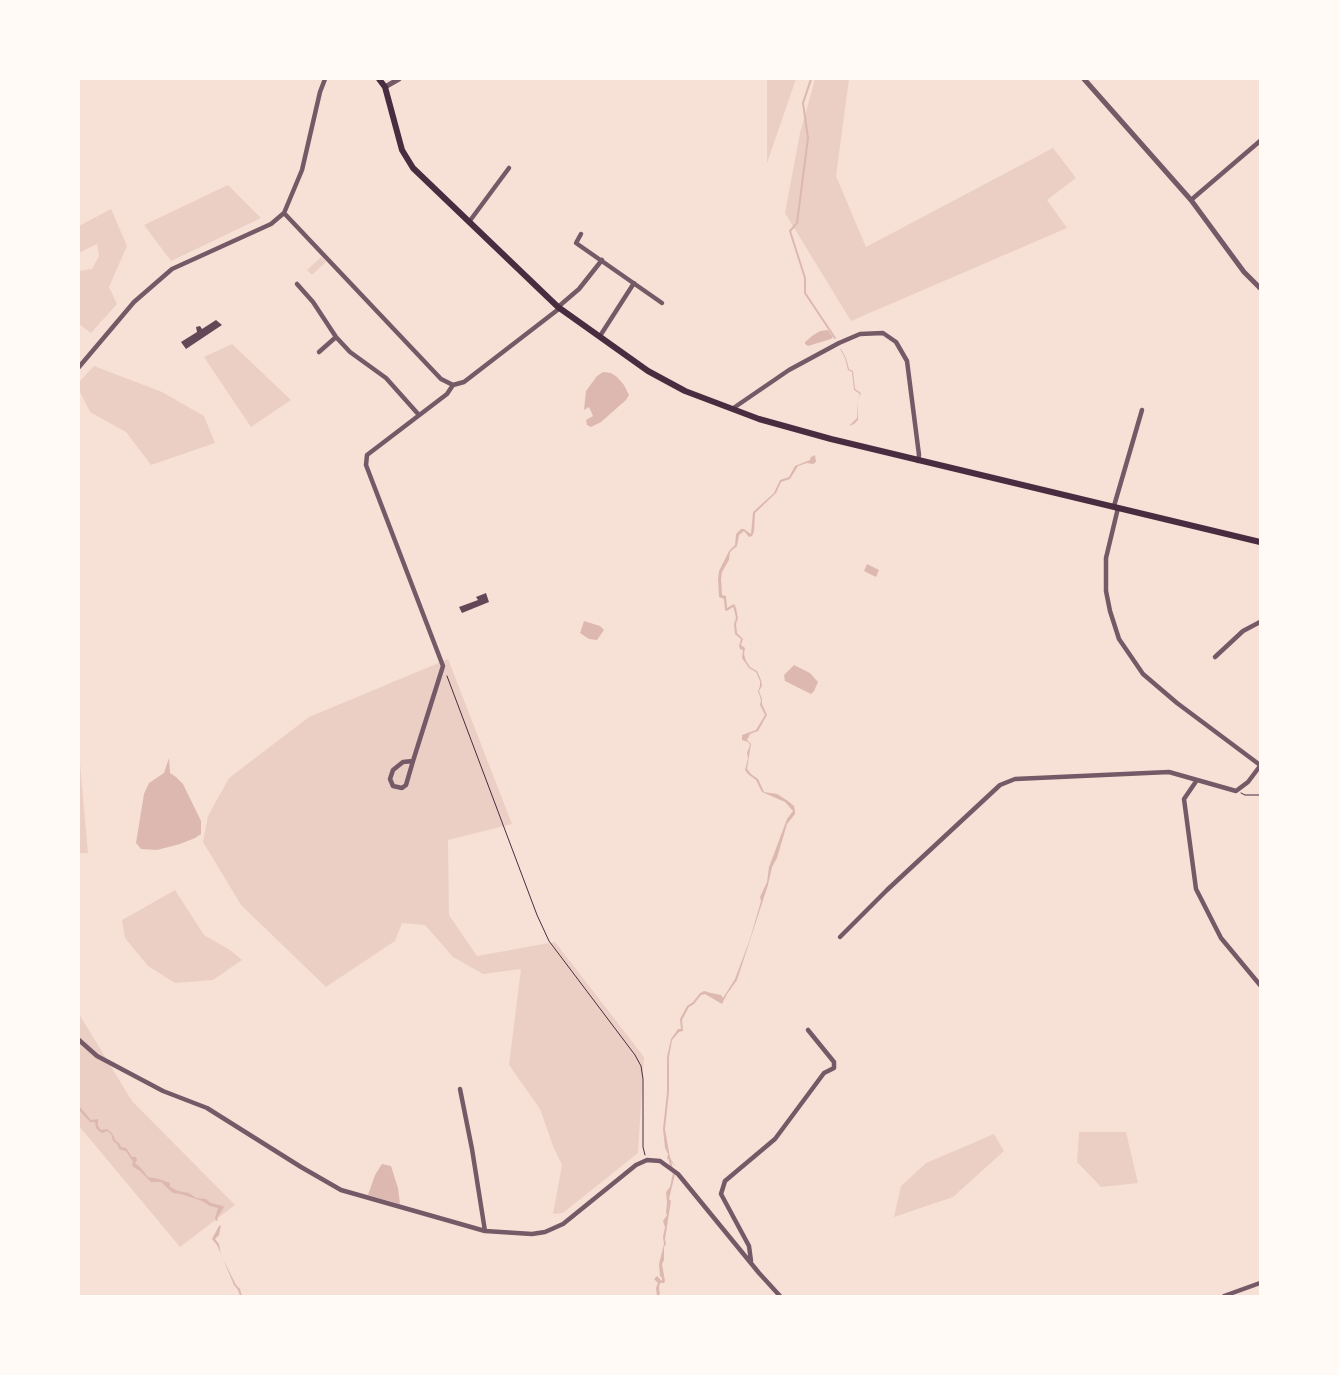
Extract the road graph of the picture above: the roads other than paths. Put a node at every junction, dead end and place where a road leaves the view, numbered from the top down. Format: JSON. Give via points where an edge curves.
{"nodes":[{"id":1,"x":325,"y":79,"type":"edge"},
{"id":2,"x":379,"y":79,"type":"edge"},
{"id":3,"x":398,"y":79,"type":"edge"},
{"id":4,"x":1084,"y":79,"type":"edge"},
{"id":5,"x":385,"y":87,"type":"junction"},
{"id":6,"x":1260,"y":141,"type":"edge"},
{"id":7,"x":509,"y":168,"type":"dead end"},
{"id":8,"x":1191,"y":200,"type":"junction"},
{"id":9,"x":284,"y":213,"type":"junction"},
{"id":10,"x":469,"y":222,"type":"junction"},
{"id":11,"x":581,"y":234,"type":"dead end"},
{"id":12,"x":602,"y":260,"type":"junction"},
{"id":13,"x":634,"y":283,"type":"junction"},
{"id":14,"x":297,"y":284,"type":"dead end"},
{"id":15,"x":1260,"y":288,"type":"edge"},
{"id":16,"x":662,"y":303,"type":"dead end"},
{"id":17,"x":559,"y":307,"type":"junction"},
{"id":18,"x":600,"y":336,"type":"junction"},
{"id":19,"x":336,"y":337,"type":"junction"},
{"id":20,"x":319,"y":352,"type":"dead end"},
{"id":21,"x":79,"y":367,"type":"edge"},
{"id":22,"x":453,"y":385,"type":"junction"},
{"id":23,"x":731,"y":410,"type":"junction"},
{"id":24,"x":1142,"y":410,"type":"dead end"},
{"id":25,"x":419,"y":415,"type":"junction"},
{"id":26,"x":918,"y":461,"type":"junction"},
{"id":27,"x":1116,"y":507,"type":"junction"},
{"id":28,"x":1260,"y":542,"type":"edge"},
{"id":29,"x":1260,"y":622,"type":"edge"},
{"id":30,"x":1215,"y":657,"type":"dead end"},
{"id":31,"x":413,"y":761,"type":"junction"},
{"id":32,"x":1260,"y":766,"type":"edge"},
{"id":33,"x":1197,"y":780,"type":"junction"},
{"id":34,"x":840,"y":937,"type":"dead end"},
{"id":35,"x":1260,"y":985,"type":"edge"},
{"id":36,"x":808,"y":1030,"type":"dead end"},
{"id":37,"x":79,"y":1040,"type":"edge"},
{"id":38,"x":460,"y":1089,"type":"dead end"},
{"id":39,"x":485,"y":1231,"type":"junction"},
{"id":40,"x":751,"y":1263,"type":"junction"},
{"id":41,"x":1260,"y":1283,"type":"edge"},
{"id":42,"x":780,"y":1296,"type":"edge"},
{"id":43,"x":1224,"y":1296,"type":"edge"}],
"edges":[{"from":1,"to":9,"type":"street","via":[[302,170]]},
{"from":2,"to":5,"type":"main road"},
{"from":3,"to":5,"type":"street"},
{"from":4,"to":8,"type":"street"},
{"from":5,"to":10,"type":"main road","via":[[407,159]]},
{"from":6,"to":8,"type":"street"},
{"from":7,"to":10,"type":"street"},
{"from":8,"to":15,"type":"street","via":[[1244,272]]},
{"from":9,"to":21,"type":"street","via":[[271,224],[172,269],[134,302]]},
{"from":9,"to":22,"type":"street","via":[[441,379]]},
{"from":10,"to":17,"type":"main road"},
{"from":11,"to":12,"type":"street","via":[[576,243]]},
{"from":12,"to":13,"type":"street"},
{"from":12,"to":17,"type":"street","via":[[579,289]]},
{"from":13,"to":16,"type":"street"},
{"from":13,"to":18,"type":"street"},
{"from":14,"to":19,"type":"street"},
{"from":17,"to":18,"type":"main road"},
{"from":17,"to":22,"type":"street","via":[[464,382]]},
{"from":18,"to":23,"type":"main road","via":[[648,371]]},
{"from":19,"to":20,"type":"street"},
{"from":19,"to":25,"type":"street","via":[[350,352],[386,378]]},
{"from":22,"to":25,"type":"street","via":[[447,394]]},
{"from":23,"to":26,"type":"main road"},
{"from":23,"to":26,"type":"street","via":[[789,370],[839,343],[860,334],[884,333],[896,342],[907,362],[920,455]]},
{"from":24,"to":27,"type":"street"},
{"from":25,"to":31,"type":"street","via":[[367,455],[366,465],[443,666]]},
{"from":26,"to":27,"type":"main road"},
{"from":27,"to":28,"type":"main road"},
{"from":27,"to":32,"type":"street","via":[[1106,558],[1106,591],[1120,639],[1143,674]]},
{"from":29,"to":30,"type":"street","via":[[1244,631]]},
{"from":31,"to":31,"type":"street","via":[[403,762],[393,770],[390,779],[393,786],[402,788],[406,784]]},
{"from":32,"to":33,"type":"street","via":[[1236,791]]},
{"from":33,"to":34,"type":"street","via":[[1169,772],[1015,779],[1000,785]]},
{"from":33,"to":35,"type":"street","via":[[1184,800],[1196,889],[1222,938]]},
{"from":36,"to":40,"type":"street","via":[[834,1062],[834,1068],[824,1073],[775,1139],[724,1181],[721,1194],[749,1246]]},
{"from":37,"to":39,"type":"street","via":[[97,1056],[162,1091],[207,1108],[341,1190]]},
{"from":38,"to":39,"type":"street"},
{"from":39,"to":40,"type":"street","via":[[545,1232],[563,1224],[636,1165],[647,1160],[660,1161],[678,1174]]},
{"from":40,"to":42,"type":"street"},
{"from":41,"to":43,"type":"street"}]}
